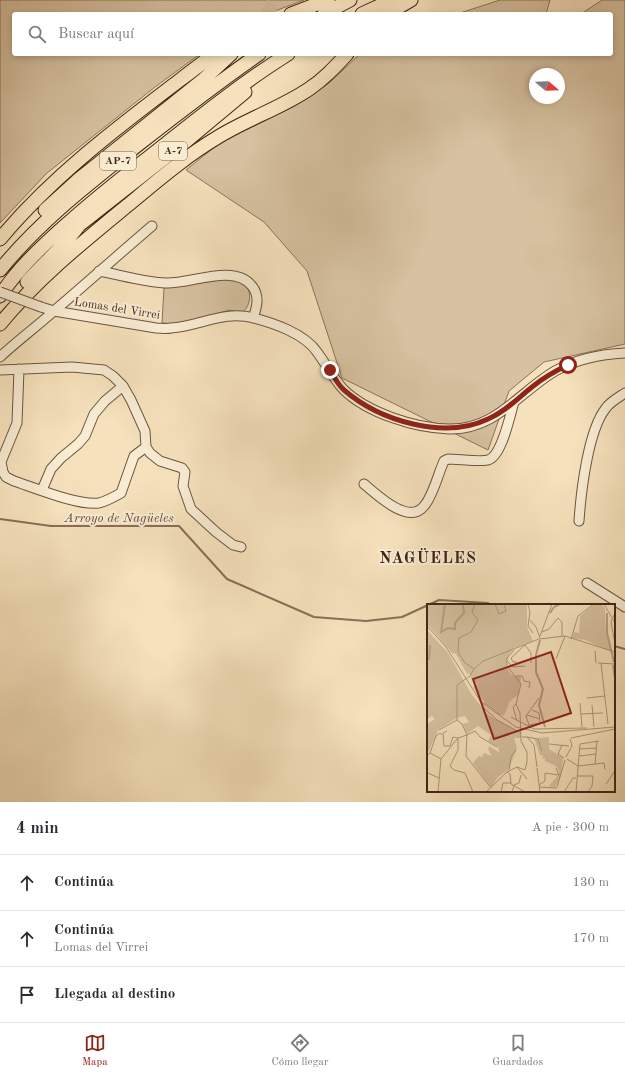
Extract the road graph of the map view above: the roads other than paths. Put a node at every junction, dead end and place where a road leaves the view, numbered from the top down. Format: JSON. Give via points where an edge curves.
{"nodes":[{"id":1,"x":328,"y":0,"type":"edge"},
{"id":2,"x":350,"y":0,"type":"edge"},
{"id":3,"x":392,"y":0,"type":"edge"},
{"id":4,"x":411,"y":0,"type":"edge"},
{"id":5,"x":297,"y":12,"type":"edge"},
{"id":6,"x":328,"y":12,"type":"edge"},
{"id":7,"x":366,"y":12,"type":"edge"},
{"id":8,"x":390,"y":12,"type":"edge"},
{"id":9,"x":211,"y":56,"type":"edge"},
{"id":10,"x":229,"y":56,"type":"edge"},
{"id":11,"x":256,"y":56,"type":"edge"},
{"id":12,"x":285,"y":56,"type":"edge"},
{"id":13,"x":345,"y":56,"type":"edge"},
{"id":14,"x":260,"y":74,"type":"junction"},
{"id":15,"x":79,"y":179,"type":"junction"},
{"id":16,"x":83,"y":222,"type":"junction"},
{"id":17,"x":152,"y":226,"type":"dead end"},
{"id":18,"x":0,"y":239,"type":"edge"},
{"id":19,"x":0,"y":245,"type":"edge"},
{"id":20,"x":0,"y":258,"type":"edge"},
{"id":21,"x":0,"y":270,"type":"edge"},
{"id":22,"x":99,"y":270,"type":"junction"},
{"id":23,"x":0,"y":292,"type":"edge"},
{"id":24,"x":0,"y":296,"type":"edge"},
{"id":25,"x":0,"y":301,"type":"edge"},
{"id":26,"x":54,"y":311,"type":"junction"},
{"id":27,"x":0,"y":316,"type":"edge"},
{"id":28,"x":253,"y":318,"type":"junction"},
{"id":29,"x":0,"y":324,"type":"edge"},
{"id":30,"x":625,"y":353,"type":"edge"},
{"id":31,"x":0,"y":357,"type":"edge"},
{"id":32,"x":19,"y":369,"type":"junction"},
{"id":33,"x":0,"y":370,"type":"edge"},
{"id":34,"x":123,"y":386,"type":"junction"},
{"id":35,"x":625,"y":393,"type":"edge"},
{"id":36,"x":514,"y":402,"type":"junction"},
{"id":37,"x":146,"y":447,"type":"junction"},
{"id":38,"x":364,"y":484,"type":"dead end"},
{"id":39,"x":42,"y":490,"type":"junction"},
{"id":40,"x":578,"y":521,"type":"dead end"},
{"id":41,"x":241,"y":547,"type":"dead end"},
{"id":42,"x":586,"y":584,"type":"dead end"},
{"id":43,"x":625,"y":608,"type":"edge"}],
"edges":[{"from":1,"to":5,"type":"highway"},
{"from":2,"to":6,"type":"highway"},
{"from":3,"to":7,"type":"highway"},
{"from":4,"to":8,"type":"highway"},
{"from":9,"to":18,"type":"highway","via":[[65,171]]},
{"from":10,"to":15,"type":"highway","via":[[204,79]]},
{"from":11,"to":21,"type":"highway","number":"AP-7","via":[[212,87],[60,208]]},
{"from":12,"to":14,"type":"highway","number":"AP-7"},
{"from":13,"to":29,"type":"highway","via":[[309,90],[219,136],[165,175],[55,266]]},
{"from":14,"to":16,"type":"highway","number":"A-7","via":[[220,113]]},
{"from":14,"to":24,"type":"highway","number":"AP-7","via":[[222,99],[91,202],[24,264]]},
{"from":15,"to":19,"type":"highway","via":[[62,187]]},
{"from":15,"to":20,"type":"highway","via":[[41,214]]},
{"from":16,"to":25,"type":"highway","number":"A-7","via":[[60,241]]},
{"from":16,"to":27,"type":"highway","via":[[18,292]]},
{"from":17,"to":22,"type":"street"},
{"from":22,"to":26,"type":"street"},
{"from":22,"to":28,"type":"street","via":[[167,283],[231,275],[243,278],[256,290],[257,305]]},
{"from":23,"to":26,"type":"street","name":"Lomas del Virrei","bridge":true},
{"from":26,"to":28,"type":"street","name":"Lomas del Virrei","via":[[156,328],[183,326],[226,315]]},
{"from":26,"to":31,"type":"street"},
{"from":28,"to":36,"type":"street","name":"Lomas del Virrei","via":[[284,328],[298,336],[316,350],[343,389],[362,404],[391,417],[425,427],[450,429],[471,426],[489,419],[503,412]]},
{"from":30,"to":36,"type":"street","name":"Lomas del Virrei","via":[[606,354],[568,365]]},
{"from":32,"to":33,"type":"street"},
{"from":32,"to":34,"type":"street","via":[[72,367],[104,370]]},
{"from":32,"to":39,"type":"street","via":[[17,423],[1,466],[6,477],[14,482]]},
{"from":34,"to":37,"type":"street","via":[[145,431]]},
{"from":34,"to":39,"type":"street","via":[[94,414],[85,436],[52,469]]},
{"from":35,"to":40,"type":"street","via":[[606,407],[595,426],[585,469]]},
{"from":36,"to":38,"type":"street","via":[[500,450],[495,457],[488,460],[444,461],[424,507],[415,512],[399,510]]},
{"from":37,"to":39,"type":"street","via":[[134,456],[121,493],[112,498],[99,503],[81,502]]},
{"from":37,"to":41,"type":"street","via":[[160,461],[182,468],[185,472],[184,486],[191,509],[233,545]]},
{"from":42,"to":43,"type":"street"}]}
